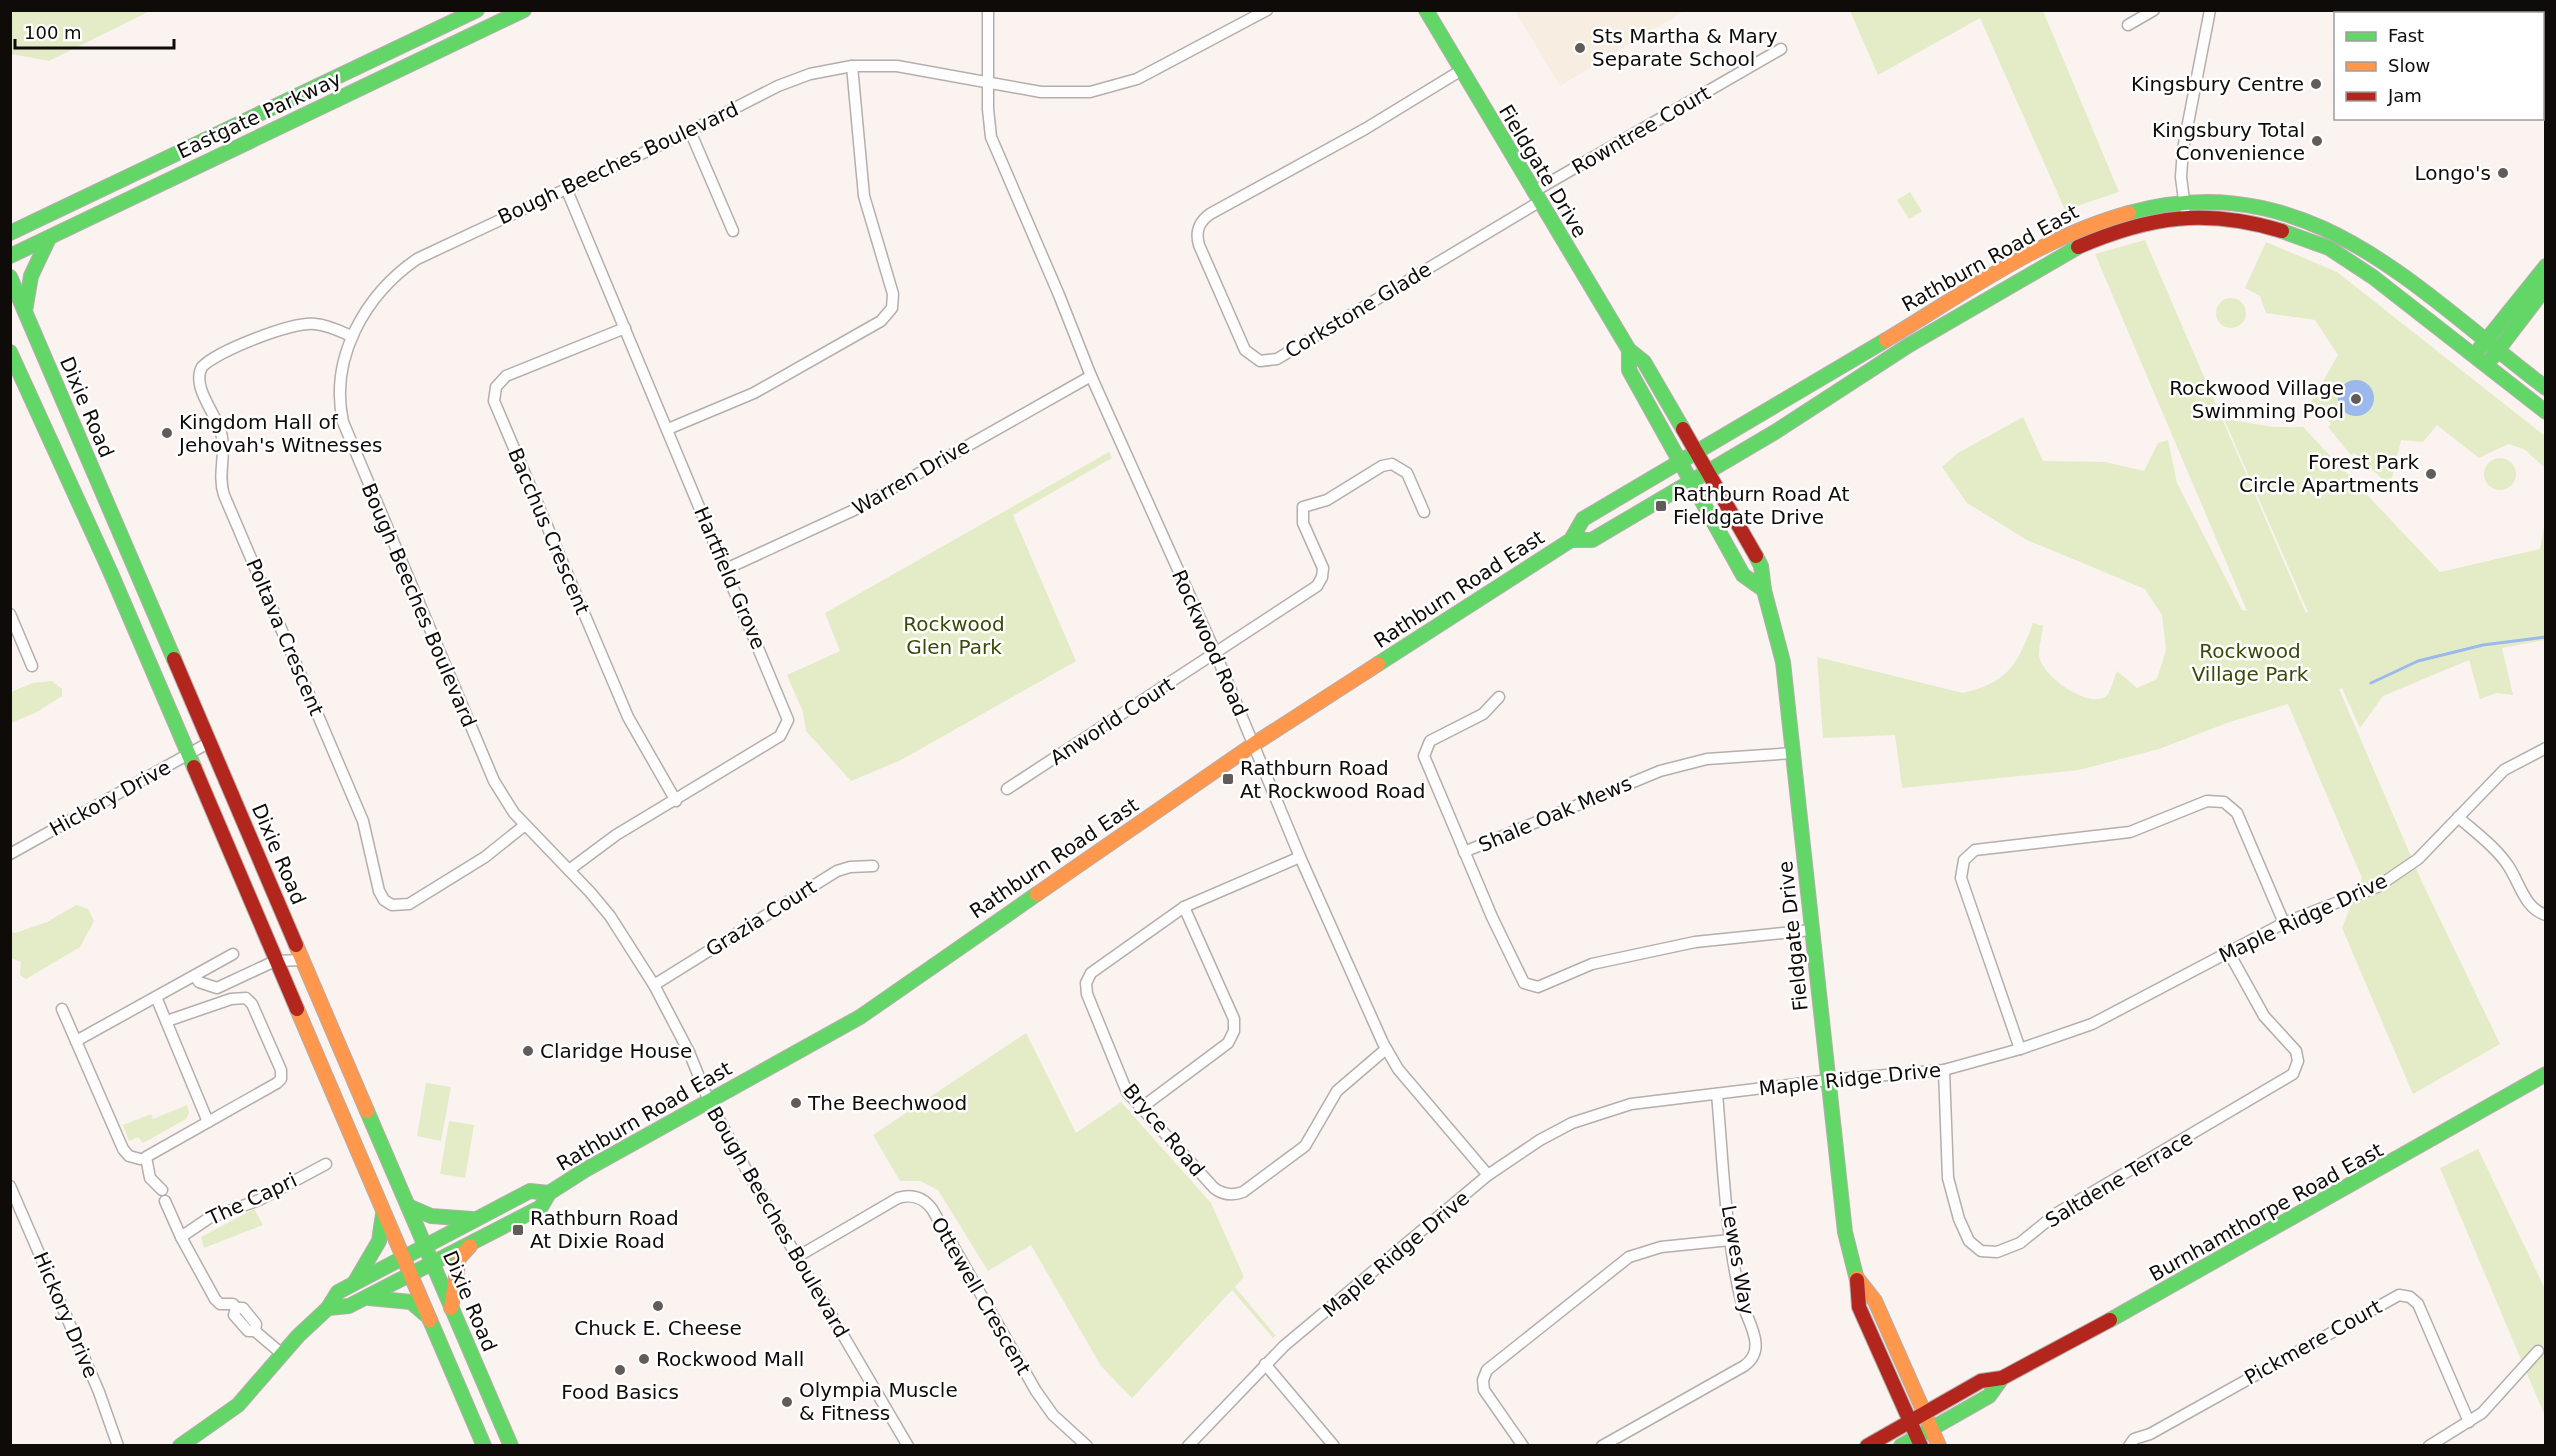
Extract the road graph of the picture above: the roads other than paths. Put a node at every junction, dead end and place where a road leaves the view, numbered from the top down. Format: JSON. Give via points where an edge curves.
{"nodes":[{"id":1,"x":477,"y":10,"type":"edge"},
{"id":2,"x":524,"y":10,"type":"edge"},
{"id":3,"x":988,"y":10,"type":"edge"},
{"id":4,"x":1266,"y":10,"type":"edge"},
{"id":5,"x":1426,"y":10,"type":"edge"},
{"id":6,"x":2154,"y":10,"type":"edge"},
{"id":7,"x":2210,"y":10,"type":"edge"},
{"id":8,"x":2128,"y":25,"type":"dead end"},
{"id":9,"x":1780,"y":49,"type":"dead end"},
{"id":10,"x":852,"y":66,"type":"junction"},
{"id":11,"x":1460,"y":71,"type":"junction"},
{"id":12,"x":988,"y":85,"type":"junction"},
{"id":13,"x":690,"y":131,"type":"junction"},
{"id":14,"x":566,"y":188,"type":"junction"},
{"id":15,"x":1536,"y":197,"type":"junction"},
{"id":16,"x":2184,"y":202,"type":"junction"},
{"id":17,"x":2187,"y":217,"type":"junction"},
{"id":18,"x":733,"y":231,"type":"dead end"},
{"id":19,"x":10,"y":233,"type":"edge"},
{"id":20,"x":49,"y":238,"type":"junction"},
{"id":21,"x":10,"y":256,"type":"edge"},
{"id":22,"x":2546,"y":266,"type":"edge"},
{"id":23,"x":10,"y":277,"type":"edge"},
{"id":24,"x":2546,"y":288,"type":"edge"},
{"id":25,"x":25,"y":312,"type":"junction"},
{"id":26,"x":625,"y":328,"type":"junction"},
{"id":27,"x":351,"y":336,"type":"junction"},
{"id":28,"x":2485,"y":341,"type":"junction"},
{"id":29,"x":1629,"y":350,"type":"junction"},
{"id":30,"x":2497,"y":351,"type":"junction"},
{"id":31,"x":10,"y":352,"type":"edge"},
{"id":32,"x":2474,"y":356,"type":"junction"},
{"id":33,"x":2486,"y":365,"type":"junction"},
{"id":34,"x":1091,"y":376,"type":"junction"},
{"id":35,"x":2546,"y":388,"type":"edge"},
{"id":36,"x":2546,"y":412,"type":"edge"},
{"id":37,"x":668,"y":429,"type":"junction"},
{"id":38,"x":1696,"y":451,"type":"junction"},
{"id":39,"x":1680,"y":461,"type":"junction"},
{"id":40,"x":1708,"y":473,"type":"junction"},
{"id":41,"x":1692,"y":482,"type":"junction"},
{"id":42,"x":1425,"y":512,"type":"dead end"},
{"id":43,"x":1571,"y":540,"type":"junction"},
{"id":44,"x":726,"y":569,"type":"junction"},
{"id":45,"x":1764,"y":590,"type":"junction"},
{"id":46,"x":10,"y":614,"type":"edge"},
{"id":47,"x":1215,"y":652,"type":"junction"},
{"id":48,"x":32,"y":666,"type":"dead end"},
{"id":49,"x":1499,"y":697,"type":"dead end"},
{"id":50,"x":210,"y":742,"type":"junction"},
{"id":51,"x":1254,"y":744,"type":"junction"},
{"id":52,"x":2546,"y":748,"type":"edge"},
{"id":53,"x":1794,"y":753,"type":"junction"},
{"id":54,"x":188,"y":755,"type":"junction"},
{"id":55,"x":1007,"y":789,"type":"dead end"},
{"id":56,"x":676,"y":801,"type":"junction"},
{"id":57,"x":2458,"y":817,"type":"junction"},
{"id":58,"x":525,"y":825,"type":"junction"},
{"id":59,"x":1464,"y":852,"type":"junction"},
{"id":60,"x":10,"y":854,"type":"edge"},
{"id":61,"x":1300,"y":857,"type":"junction"},
{"id":62,"x":873,"y":866,"type":"dead end"},
{"id":63,"x":569,"y":870,"type":"junction"},
{"id":64,"x":1184,"y":907,"type":"junction"},
{"id":65,"x":2546,"y":915,"type":"edge"},
{"id":66,"x":2284,"y":923,"type":"junction"},
{"id":67,"x":1811,"y":930,"type":"junction"},
{"id":68,"x":2228,"y":951,"type":"junction"},
{"id":69,"x":234,"y":954,"type":"dead end"},
{"id":70,"x":303,"y":960,"type":"junction"},
{"id":71,"x":270,"y":964,"type":"junction"},
{"id":72,"x":195,"y":976,"type":"junction"},
{"id":73,"x":654,"y":985,"type":"junction"},
{"id":74,"x":156,"y":997,"type":"junction"},
{"id":75,"x":62,"y":1009,"type":"dead end"},
{"id":76,"x":166,"y":1021,"type":"junction"},
{"id":77,"x":76,"y":1041,"type":"junction"},
{"id":78,"x":1386,"y":1049,"type":"junction"},
{"id":79,"x":2020,"y":1049,"type":"junction"},
{"id":80,"x":1944,"y":1070,"type":"junction"},
{"id":81,"x":2546,"y":1074,"type":"edge"},
{"id":82,"x":1829,"y":1080,"type":"junction"},
{"id":83,"x":1717,"y":1094,"type":"junction"},
{"id":84,"x":708,"y":1100,"type":"junction"},
{"id":85,"x":1141,"y":1108,"type":"junction"},
{"id":86,"x":208,"y":1122,"type":"junction"},
{"id":87,"x":140,"y":1159,"type":"dead end"},
{"id":88,"x":326,"y":1164,"type":"dead end"},
{"id":89,"x":1488,"y":1175,"type":"junction"},
{"id":90,"x":10,"y":1186,"type":"edge"},
{"id":91,"x":549,"y":1193,"type":"junction"},
{"id":92,"x":408,"y":1206,"type":"junction"},
{"id":93,"x":383,"y":1214,"type":"junction"},
{"id":94,"x":473,"y":1219,"type":"junction"},
{"id":95,"x":181,"y":1237,"type":"junction"},
{"id":96,"x":1730,"y":1240,"type":"junction"},
{"id":97,"x":472,"y":1244,"type":"junction"},
{"id":98,"x":426,"y":1246,"type":"junction"},
{"id":99,"x":404,"y":1257,"type":"junction"},
{"id":100,"x":797,"y":1257,"type":"junction"},
{"id":101,"x":434,"y":1264,"type":"junction"},
{"id":102,"x":412,"y":1275,"type":"junction"},
{"id":103,"x":1857,"y":1278,"type":"junction"},
{"id":104,"x":354,"y":1284,"type":"junction"},
{"id":105,"x":363,"y":1299,"type":"junction"},
{"id":106,"x":328,"y":1308,"type":"junction"},
{"id":107,"x":451,"y":1308,"type":"junction"},
{"id":108,"x":428,"y":1317,"type":"junction"},
{"id":109,"x":2538,"y":1351,"type":"dead end"},
{"id":110,"x":282,"y":1354,"type":"junction"},
{"id":111,"x":1265,"y":1364,"type":"junction"},
{"id":112,"x":2002,"y":1378,"type":"junction"},
{"id":113,"x":1923,"y":1413,"type":"junction"},
{"id":114,"x":1908,"y":1422,"type":"junction"},
{"id":115,"x":2469,"y":1422,"type":"junction"},
{"id":116,"x":1930,"y":1429,"type":"junction"},
{"id":117,"x":1918,"y":1441,"type":"edge"},
{"id":118,"x":118,"y":1446,"type":"edge"},
{"id":119,"x":180,"y":1446,"type":"edge"},
{"id":120,"x":484,"y":1446,"type":"edge"},
{"id":121,"x":511,"y":1446,"type":"edge"},
{"id":122,"x":909,"y":1446,"type":"edge"},
{"id":123,"x":1087,"y":1446,"type":"edge"},
{"id":124,"x":1188,"y":1446,"type":"edge"},
{"id":125,"x":1334,"y":1446,"type":"edge"},
{"id":126,"x":1523,"y":1446,"type":"edge"},
{"id":127,"x":1602,"y":1446,"type":"edge"},
{"id":128,"x":1867,"y":1446,"type":"edge"},
{"id":129,"x":1901,"y":1446,"type":"edge"},
{"id":130,"x":1939,"y":1446,"type":"edge"},
{"id":131,"x":2129,"y":1446,"type":"edge"},
{"id":132,"x":2429,"y":1446,"type":"edge"}],
"edges":[{"from":1,"to":19,"type":"street","name":"Eastgate Parkway"},
{"from":2,"to":20,"type":"street","name":"Eastgate Parkway"},
{"from":3,"to":12,"type":"street","name":"Rockwood Road"},
{"from":4,"to":12,"type":"street","name":"Bough Beeches Boulevard","via":[[1137,79],[1114,87],[1066,94]]},
{"from":5,"to":11,"type":"street","name":"Fieldgate Drive"},
{"from":6,"to":8,"type":"street"},
{"from":7,"to":16,"type":"street","via":[[2183,148]]},
{"from":9,"to":15,"type":"street","name":"Rowntree Court"},
{"from":10,"to":12,"type":"street","name":"Bough Beeches Boulevard","via":[[897,66]]},
{"from":10,"to":13,"type":"street","name":"Bough Beeches Boulevard","via":[[793,80]]},
{"from":10,"to":37,"type":"street","via":[[863,187],[892,294],[890,310],[881,321],[754,393]]},
{"from":11,"to":15,"type":"street","name":"Fieldgate Drive"},
{"from":11,"to":15,"type":"street","name":"Corkstone Glade","via":[[1202,222],[1197,233],[1199,244],[1245,350],[1260,361],[1277,359]]},
{"from":12,"to":34,"type":"street","name":"Rockwood Road","via":[[988,125],[995,149]]},
{"from":13,"to":14,"type":"street","name":"Bough Beeches Boulevard"},
{"from":13,"to":18,"type":"street"},
{"from":14,"to":26,"type":"street","name":"Hartfield Grove"},
{"from":14,"to":27,"type":"street","name":"Bough Beeches Boulevard","via":[[417,259],[381,291]]},
{"from":15,"to":29,"type":"street","name":"Fieldgate Drive"},
{"from":16,"to":17,"type":"street"},
{"from":16,"to":28,"type":"street","name":"Rathburn Road East","via":[[2225,202],[2268,209],[2332,231],[2370,252]]},
{"from":16,"to":38,"type":"street","name":"Rathburn Road East","via":[[2133,209],[2071,232]]},
{"from":17,"to":32,"type":"street","name":"Rathburn Road East","via":[[2259,224],[2329,249],[2373,277]]},
{"from":17,"to":40,"type":"street","name":"Rathburn Road East","via":[[2123,228],[2064,253],[1909,345]]},
{"from":20,"to":21,"type":"street","name":"Eastgate Parkway"},
{"from":20,"to":25,"type":"street","via":[[31,276]]},
{"from":22,"to":28,"type":"street"},
{"from":23,"to":25,"type":"street","name":"Dixie Road"},
{"from":24,"to":30,"type":"street"},
{"from":25,"to":50,"type":"street","name":"Dixie Road"},
{"from":26,"to":37,"type":"street","name":"Hartfield Grove"},
{"from":26,"to":56,"type":"street","name":"Bacchus Crescent","via":[[506,376],[496,387],[494,401],[628,717]]},
{"from":27,"to":58,"type":"street","name":"Bough Beeches Boulevard","via":[[339,392],[343,422],[494,782]]},
{"from":27,"to":58,"type":"street","name":"Poltava Crescent","via":[[315,323],[293,324],[202,367],[198,381],[222,438],[220,474],[224,495],[363,820],[384,900],[398,907],[409,904],[485,857]]},
{"from":28,"to":30,"type":"street","name":"Rathburn Road East"},
{"from":28,"to":32,"type":"street"},
{"from":29,"to":38,"type":"street","name":"Fieldgate Drive","via":[[1644,362]]},
{"from":29,"to":39,"type":"street","name":"Fieldgate Drive","via":[[1629,370]]},
{"from":30,"to":33,"type":"street"},
{"from":30,"to":35,"type":"street","name":"Rathburn Road East"},
{"from":31,"to":54,"type":"street"},
{"from":32,"to":33,"type":"street","name":"Rathburn Road East"},
{"from":33,"to":36,"type":"street","name":"Rathburn Road East"},
{"from":34,"to":44,"type":"street","name":"Warren Drive","via":[[844,515]]},
{"from":34,"to":47,"type":"street","name":"Rockwood Road"},
{"from":37,"to":44,"type":"street","name":"Hartfield Grove"},
{"from":38,"to":39,"type":"street","name":"Rathburn Road East"},
{"from":38,"to":40,"type":"street","name":"Fieldgate Drive"},
{"from":39,"to":41,"type":"street","name":"Fieldgate Drive"},
{"from":39,"to":43,"type":"street","name":"Rathburn Road East","via":[[1583,519]]},
{"from":40,"to":41,"type":"street","name":"Rathburn Road East"},
{"from":40,"to":45,"type":"street","name":"Fieldgate Drive","via":[[1761,566]]},
{"from":41,"to":43,"type":"street","name":"Rathburn Road East","via":[[1592,540]]},
{"from":41,"to":45,"type":"street","name":"Fieldgate Drive","via":[[1743,574]]},
{"from":42,"to":47,"type":"street","name":"Anworld Court","via":[[1407,473],[1392,464],[1382,466],[1327,500],[1303,507],[1303,523],[1323,568],[1320,582]]},
{"from":43,"to":51,"type":"street","name":"Rathburn Road East"},
{"from":44,"to":56,"type":"street","name":"Hartfield Grove","via":[[788,723],[780,736]]},
{"from":45,"to":53,"type":"street","name":"Fieldgate Drive","via":[[1783,662]]},
{"from":46,"to":48,"type":"street"},
{"from":47,"to":51,"type":"street","name":"Rockwood Road"},
{"from":47,"to":55,"type":"street","name":"Anworld Court"},
{"from":49,"to":59,"type":"street","via":[[1488,711],[1432,740],[1425,749],[1425,759]]},
{"from":50,"to":54,"type":"street","name":"Hickory Drive"},
{"from":50,"to":70,"type":"street","name":"Dixie Road"},
{"from":51,"to":61,"type":"street","name":"Rockwood Road"},
{"from":51,"to":84,"type":"street","name":"Rathburn Road East","via":[[860,1017]]},
{"from":52,"to":57,"type":"street","name":"Maple Ridge Drive","via":[[2504,770]]},
{"from":53,"to":59,"type":"street","name":"Shale Oak Mews","via":[[1707,759],[1660,771]]},
{"from":53,"to":67,"type":"street","name":"Fieldgate Drive"},
{"from":54,"to":60,"type":"street","name":"Hickory Drive"},
{"from":54,"to":71,"type":"street"},
{"from":56,"to":63,"type":"street","name":"Hartfield Grove","via":[[616,835]]},
{"from":57,"to":65,"type":"street","via":[[2498,853],[2532,908]]},
{"from":57,"to":66,"type":"street","name":"Maple Ridge Drive","via":[[2418,859],[2377,887]]},
{"from":58,"to":63,"type":"street","name":"Bough Beeches Boulevard"},
{"from":59,"to":67,"type":"street","name":"Shale Oak Mews","via":[[1520,977],[1534,987],[1612,959],[1695,942]]},
{"from":61,"to":64,"type":"street","name":"Bryce Road"},
{"from":61,"to":78,"type":"street","name":"Rockwood Road"},
{"from":62,"to":73,"type":"street","name":"Grazia Court","via":[[837,871]]},
{"from":63,"to":73,"type":"street","name":"Bough Beeches Boulevard","via":[[610,916]]},
{"from":64,"to":85,"type":"street","via":[[1234,1019],[1234,1031],[1228,1043]]},
{"from":64,"to":85,"type":"street","name":"Bryce Road","via":[[1096,970],[1086,983],[1088,999],[1124,1086]]},
{"from":66,"to":68,"type":"street","name":"Maple Ridge Drive"},
{"from":66,"to":79,"type":"street","via":[[2237,813],[2221,801],[2207,801],[2130,832],[1975,850],[1961,866],[1962,884]]},
{"from":67,"to":82,"type":"street","name":"Fieldgate Drive"},
{"from":68,"to":79,"type":"street","name":"Maple Ridge Drive","via":[[2092,1024]]},
{"from":68,"to":80,"type":"street","name":"Saltdene Terrace","via":[[2264,1016],[2296,1051],[2298,1061],[2293,1074],[2057,1213],[2020,1243],[1997,1252],[1981,1251],[1969,1241],[1959,1219],[1948,1178]]},
{"from":69,"to":72,"type":"street"},
{"from":70,"to":71,"type":"street"},
{"from":70,"to":92,"type":"street","name":"Dixie Road"},
{"from":71,"to":72,"type":"street","via":[[217,988],[199,982]]},
{"from":71,"to":93,"type":"street","via":[[308,1030]]},
{"from":72,"to":74,"type":"street"},
{"from":73,"to":84,"type":"street","name":"Bough Beeches Boulevard","via":[[689,1052]]},
{"from":74,"to":76,"type":"street"},
{"from":74,"to":77,"type":"street"},
{"from":75,"to":77,"type":"street"},
{"from":76,"to":86,"type":"street"},
{"from":76,"to":86,"type":"street","via":[[231,999],[246,998],[281,1070],[277,1083]]},
{"from":77,"to":87,"type":"street","via":[[123,1149]]},
{"from":78,"to":85,"type":"street","name":"Bryce Road","via":[[1337,1091],[1305,1146],[1237,1194],[1216,1190]]},
{"from":78,"to":89,"type":"street","name":"Rockwood Road","via":[[1398,1069]]},
{"from":79,"to":80,"type":"street","name":"Maple Ridge Drive"},
{"from":80,"to":82,"type":"street","name":"Maple Ridge Drive"},
{"from":81,"to":112,"type":"street","name":"Burnhamthorpe Road East","via":[[2130,1310]]},
{"from":82,"to":83,"type":"street","name":"Maple Ridge Drive"},
{"from":82,"to":103,"type":"street","name":"Fieldgate Drive","via":[[1845,1232]]},
{"from":83,"to":89,"type":"street","name":"Maple Ridge Drive","via":[[1631,1104],[1588,1116],[1540,1140]]},
{"from":83,"to":96,"type":"street","name":"Lewes Way"},
{"from":84,"to":91,"type":"street","name":"Rathburn Road East"},
{"from":84,"to":100,"type":"street","name":"Bough Beeches Boulevard"},
{"from":86,"to":95,"type":"street","via":[[146,1157],[150,1178],[164,1196]]},
{"from":88,"to":95,"type":"street","name":"The Capri","via":[[259,1200],[209,1218]]},
{"from":89,"to":111,"type":"street","name":"Maple Ridge Drive"},
{"from":90,"to":118,"type":"street","name":"Hickory Drive","via":[[99,1392]]},
{"from":91,"to":94,"type":"street","name":"Rathburn Road East","via":[[530,1191]]},
{"from":91,"to":97,"type":"street","name":"Rathburn Road East","via":[[542,1207]]},
{"from":92,"to":94,"type":"street","via":[[431,1216]]},
{"from":92,"to":98,"type":"street","name":"Dixie Road"},
{"from":93,"to":99,"type":"street"},
{"from":93,"to":104,"type":"street","via":[[379,1241]]},
{"from":94,"to":98,"type":"street","name":"Rathburn Road East"},
{"from":95,"to":110,"type":"street","via":[[215,1299],[220,1304],[243,1308],[256,1324],[255,1331]]},
{"from":96,"to":126,"type":"street","via":[[1661,1247],[1629,1257],[1487,1370],[1484,1390]]},
{"from":96,"to":127,"type":"street","name":"Lewes Way","via":[[1740,1296],[1756,1339],[1754,1356],[1744,1366]]},
{"from":97,"to":101,"type":"street","name":"Rathburn Road East"},
{"from":97,"to":107,"type":"street","via":[[459,1258]]},
{"from":98,"to":99,"type":"street","name":"Rathburn Road East"},
{"from":98,"to":101,"type":"street","name":"Dixie Road"},
{"from":99,"to":102,"type":"street"},
{"from":99,"to":104,"type":"street","name":"Rathburn Road East"},
{"from":100,"to":122,"type":"street","name":"Bough Beeches Boulevard"},
{"from":100,"to":123,"type":"street","name":"Ottewell Crescent","via":[[898,1198],[924,1200],[1040,1397],[1053,1415]]},
{"from":101,"to":102,"type":"street","name":"Rathburn Road East"},
{"from":101,"to":107,"type":"street","name":"Dixie Road"},
{"from":102,"to":105,"type":"street","name":"Rathburn Road East"},
{"from":102,"to":108,"type":"street"},
{"from":103,"to":113,"type":"street","name":"Fieldgate Drive","via":[[1875,1301]]},
{"from":103,"to":114,"type":"street","name":"Fieldgate Drive","via":[[1859,1307]]},
{"from":104,"to":106,"type":"street","name":"Rathburn Road East","via":[[338,1292]]},
{"from":105,"to":106,"type":"street","name":"Rathburn Road East","via":[[349,1306]]},
{"from":105,"to":108,"type":"street","via":[[411,1302]]},
{"from":106,"to":110,"type":"street","name":"Rathburn Road East"},
{"from":107,"to":121,"type":"street","name":"Dixie Road"},
{"from":108,"to":120,"type":"street"},
{"from":109,"to":115,"type":"street"},
{"from":110,"to":119,"type":"street","name":"Rathburn Road East","via":[[238,1406]]},
{"from":111,"to":124,"type":"street","name":"Maple Ridge Drive"},
{"from":111,"to":125,"type":"street"},
{"from":112,"to":113,"type":"street","name":"Burnhamthorpe Road East","via":[[1981,1381]]},
{"from":112,"to":116,"type":"street","name":"Burnhamthorpe Road East","via":[[1989,1396]]},
{"from":113,"to":114,"type":"street","name":"Burnhamthorpe Road East"},
{"from":113,"to":116,"type":"street","name":"Fieldgate Drive"},
{"from":114,"to":117,"type":"street","name":"Fieldgate Drive"},
{"from":114,"to":128,"type":"street","name":"Burnhamthorpe Road East"},
{"from":115,"to":131,"type":"street","name":"Pickmere Court","via":[[2418,1304],[2399,1295],[2150,1434],[2134,1439]]},
{"from":115,"to":132,"type":"street"},
{"from":116,"to":117,"type":"street","name":"Burnhamthorpe Road East"},
{"from":116,"to":130,"type":"street","name":"Fieldgate Drive"},
{"from":117,"to":129,"type":"street","name":"Burnhamthorpe Road East"}]}
